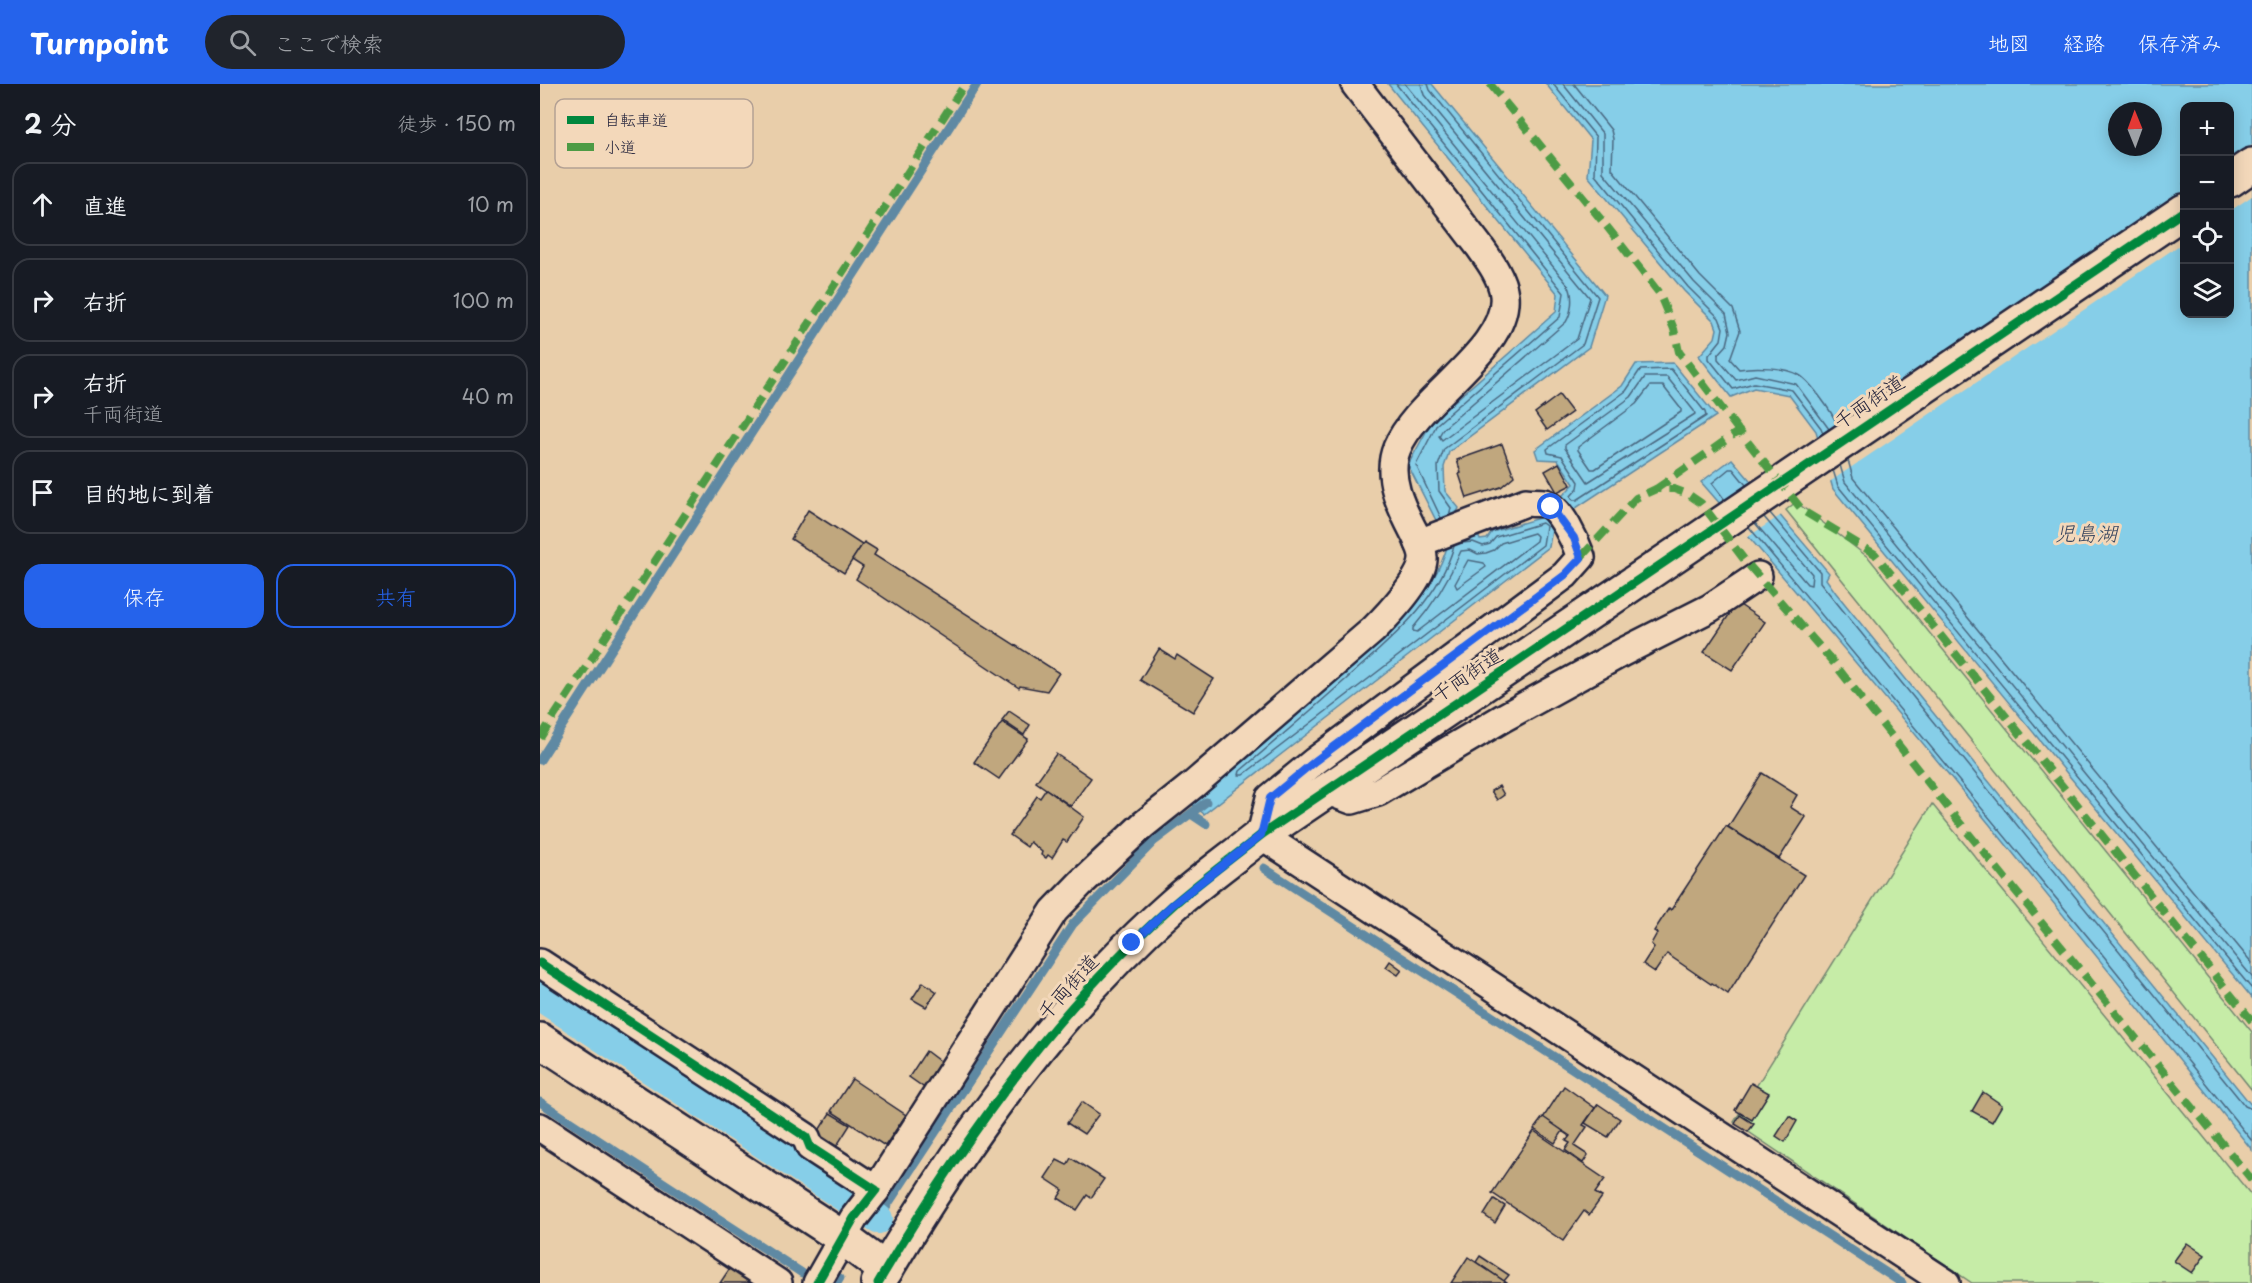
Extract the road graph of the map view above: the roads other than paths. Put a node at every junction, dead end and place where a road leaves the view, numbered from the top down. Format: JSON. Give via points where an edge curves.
{"nodes":[{"id":1,"x":1355,"y":84,"type":"edge"},
{"id":2,"x":2252,"y":165,"type":"edge"},
{"id":3,"x":2234,"y":177,"type":"edge"},
{"id":4,"x":2180,"y":214,"type":"edge"},
{"id":5,"x":1442,"y":535,"type":"junction"},
{"id":6,"x":1758,"y":576,"type":"dead end"},
{"id":7,"x":1328,"y":791,"type":"junction"},
{"id":8,"x":1261,"y":835,"type":"junction"},
{"id":9,"x":540,"y":963,"type":"edge"},
{"id":10,"x":540,"y":1040,"type":"edge"},
{"id":11,"x":540,"y":1127,"type":"edge"},
{"id":12,"x":860,"y":1212,"type":"junction"},
{"id":13,"x":889,"y":1279,"type":"edge"},
{"id":14,"x":778,"y":1283,"type":"edge"},
{"id":15,"x":817,"y":1283,"type":"edge"},
{"id":16,"x":1946,"y":1283,"type":"edge"}],
"edges":[{"from":1,"to":5,"type":"street","via":[[1496,269],[1504,294],[1501,321],[1486,344],[1405,430],[1396,451],[1393,474],[1400,505]]},
{"from":2,"to":3,"type":"street"},
{"from":4,"to":7,"type":"street","name":"千両街道"},
{"from":5,"to":8,"type":"street","via":[[1526,502],[1545,503],[1574,538],[1581,558],[1565,575],[1270,798]]},
{"from":5,"to":12,"type":"street","via":[[1391,612],[1143,825],[1054,911]]},
{"from":6,"to":7,"type":"street","via":[[1710,608],[1503,718],[1378,792],[1352,800]]},
{"from":7,"to":8,"type":"street","name":"千両街道"},
{"from":8,"to":13,"type":"street","name":"千両街道","via":[[1172,905],[1101,975],[1048,1036],[946,1175]]},
{"from":8,"to":16,"type":"street"},
{"from":9,"to":12,"type":"street","via":[[806,1137]]},
{"from":10,"to":12,"type":"street"},
{"from":11,"to":14,"type":"street"},
{"from":12,"to":13,"type":"street"},
{"from":12,"to":15,"type":"street"}]}
